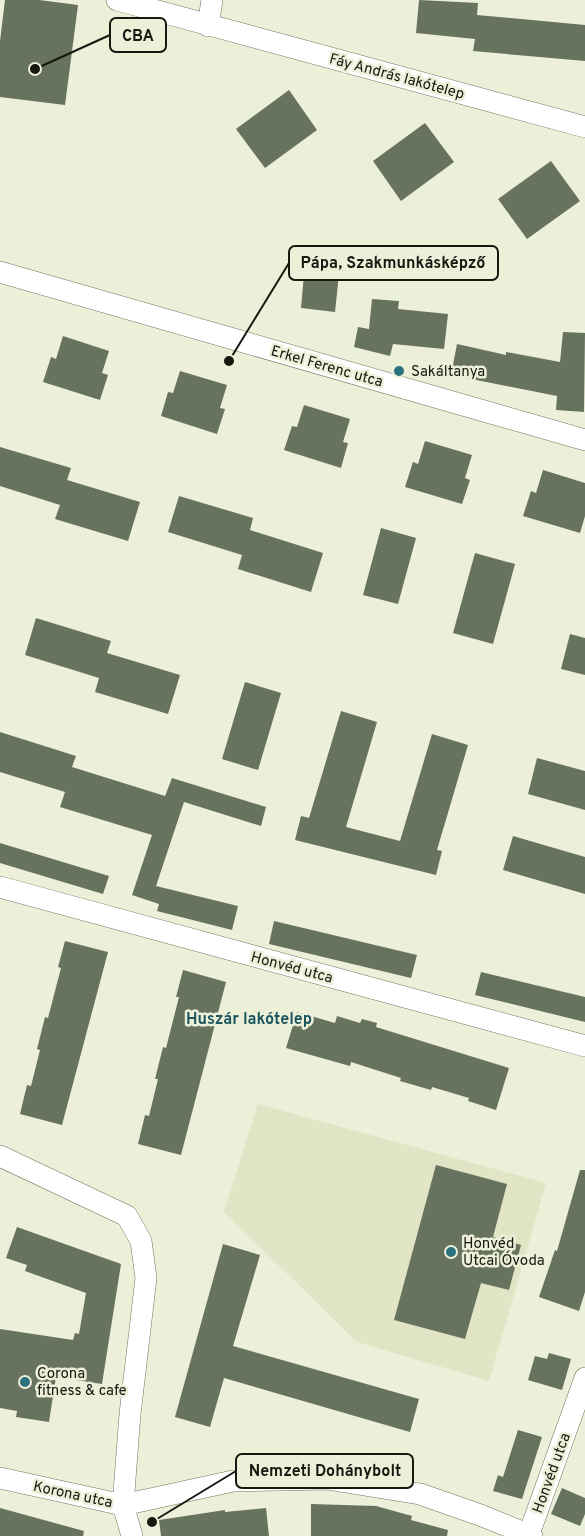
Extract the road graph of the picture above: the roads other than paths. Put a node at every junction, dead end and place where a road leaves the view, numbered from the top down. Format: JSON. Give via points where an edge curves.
{"nodes":[{"id":1,"x":117,"y":0,"type":"edge"},
{"id":2,"x":212,"y":0,"type":"edge"},
{"id":3,"x":208,"y":26,"type":"junction"},
{"id":4,"x":585,"y":127,"type":"edge"},
{"id":5,"x":0,"y":272,"type":"edge"},
{"id":6,"x":585,"y":440,"type":"edge"},
{"id":7,"x":0,"y":887,"type":"edge"},
{"id":8,"x":585,"y":1046,"type":"edge"},
{"id":9,"x":0,"y":1156,"type":"edge"},
{"id":10,"x":585,"y":1378,"type":"edge"},
{"id":11,"x":0,"y":1478,"type":"edge"},
{"id":12,"x":123,"y":1506,"type":"junction"},
{"id":13,"x":496,"y":1529,"type":"edge"},
{"id":14,"x":530,"y":1535,"type":"edge"},
{"id":15,"x":132,"y":1536,"type":"edge"}],
"edges":[{"from":1,"to":3,"type":"street","name":"Fáy András lakótelep"},
{"from":2,"to":3,"type":"street"},
{"from":3,"to":4,"type":"street","name":"Fáy András lakótelep"},
{"from":5,"to":6,"type":"street","name":"Erkel Ferenc utca"},
{"from":7,"to":8,"type":"street","name":"Honvéd utca"},
{"from":9,"to":12,"type":"street","via":[[127,1216],[141,1241],[146,1278]]},
{"from":10,"to":14,"type":"street","name":"Honvéd utca"},
{"from":11,"to":12,"type":"street","name":"Korona utca"},
{"from":12,"to":13,"type":"street","name":"Korona utca","via":[[233,1481],[327,1479],[420,1494]]},
{"from":12,"to":15,"type":"street"},
{"from":13,"to":14,"type":"street","name":"Korona utca"}]}
